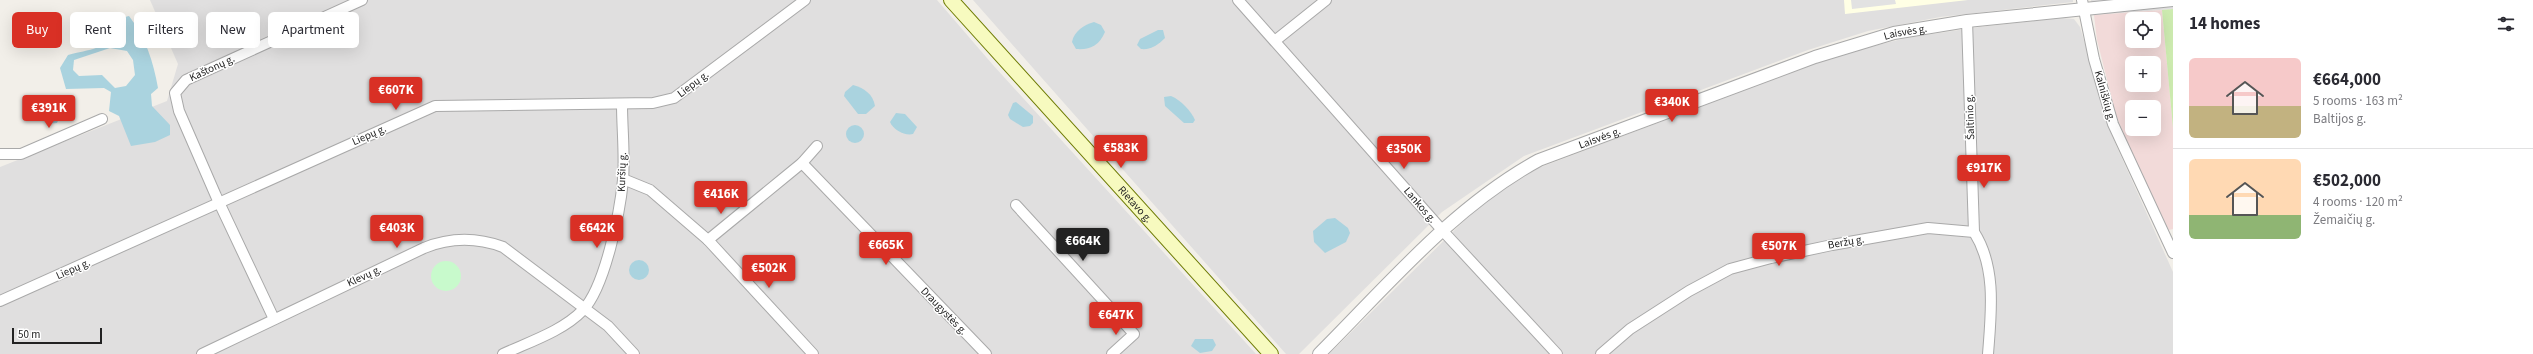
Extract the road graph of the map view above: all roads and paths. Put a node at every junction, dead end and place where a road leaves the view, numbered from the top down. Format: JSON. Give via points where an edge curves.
{"nodes":[{"id":1,"x":362,"y":0,"type":"edge"},
{"id":2,"x":805,"y":0,"type":"edge"},
{"id":3,"x":952,"y":0,"type":"edge"},
{"id":4,"x":1238,"y":0,"type":"edge"},
{"id":5,"x":1326,"y":0,"type":"edge"},
{"id":6,"x":2173,"y":0,"type":"edge"},
{"id":7,"x":2083,"y":4,"type":"edge"},
{"id":8,"x":1967,"y":21,"type":"junction"},
{"id":9,"x":1276,"y":40,"type":"junction"},
{"id":10,"x":622,"y":104,"type":"junction"},
{"id":11,"x":102,"y":119,"type":"dead end"},
{"id":12,"x":817,"y":146,"type":"dead end"},
{"id":13,"x":0,"y":154,"type":"edge"},
{"id":14,"x":802,"y":163,"type":"junction"},
{"id":15,"x":623,"y":179,"type":"junction"},
{"id":16,"x":220,"y":203,"type":"junction"},
{"id":17,"x":1016,"y":205,"type":"dead end"},
{"id":18,"x":1442,"y":230,"type":"junction"},
{"id":19,"x":1974,"y":232,"type":"junction"},
{"id":20,"x":708,"y":240,"type":"junction"},
{"id":21,"x":2173,"y":253,"type":"edge"},
{"id":22,"x":0,"y":301,"type":"edge"},
{"id":23,"x":584,"y":310,"type":"junction"},
{"id":24,"x":274,"y":319,"type":"junction"},
{"id":25,"x":202,"y":354,"type":"edge"},
{"id":26,"x":503,"y":354,"type":"edge"},
{"id":27,"x":634,"y":354,"type":"edge"},
{"id":28,"x":813,"y":354,"type":"edge"},
{"id":29,"x":986,"y":354,"type":"edge"},
{"id":30,"x":1112,"y":354,"type":"edge"},
{"id":31,"x":1272,"y":354,"type":"edge"},
{"id":32,"x":1319,"y":354,"type":"edge"},
{"id":33,"x":1556,"y":354,"type":"edge"},
{"id":34,"x":1601,"y":354,"type":"edge"},
{"id":35,"x":1988,"y":354,"type":"edge"}],
"edges":[{"from":1,"to":16,"type":"street","name":"Kaštonų g.","via":[[186,80],[175,93],[179,111]]},
{"from":2,"to":10,"type":"street","name":"Liepų g.","via":[[674,98],[653,103]]},
{"from":3,"to":31,"type":"main road","name":"Rietavo g."},
{"from":4,"to":9,"type":"street","name":"Lankos g."},
{"from":5,"to":9,"type":"street"},
{"from":6,"to":7,"type":"street","name":"Laisvės g."},
{"from":7,"to":8,"type":"street","name":"Laisvės g."},
{"from":7,"to":21,"type":"street","name":"Kalniškių g.","via":[[2094,60],[2113,124]]},
{"from":8,"to":18,"type":"street","name":"Laisvės g.","via":[[1850,45],[1539,160],[1511,175],[1481,196]]},
{"from":8,"to":19,"type":"street","name":"Šaltinio g."},
{"from":9,"to":18,"type":"street","name":"Lankos g."},
{"from":10,"to":15,"type":"street","name":"Kuršių g."},
{"from":10,"to":16,"type":"street","name":"Liepų g.","via":[[435,106]]},
{"from":11,"to":13,"type":"street","via":[[21,154]]},
{"from":12,"to":14,"type":"street"},
{"from":14,"to":20,"type":"street"},
{"from":14,"to":29,"type":"street","name":"Draugystės g."},
{"from":15,"to":20,"type":"street","via":[[650,190]]},
{"from":15,"to":23,"type":"street","name":"Kuršių g.","via":[[620,204],[600,281]]},
{"from":16,"to":22,"type":"street","name":"Liepų g."},
{"from":16,"to":24,"type":"street"},
{"from":17,"to":30,"type":"street","via":[[1134,334]]},
{"from":18,"to":32,"type":"street","name":"Laisvės g."},
{"from":18,"to":33,"type":"street","name":"Lankos g."},
{"from":19,"to":34,"type":"street","name":"Beržų g.","via":[[1928,228],[1816,248],[1730,269],[1689,291],[1630,329]]},
{"from":19,"to":35,"type":"street","name":"Šaltinio g.","via":[[1981,243],[1987,262],[1992,294]]},
{"from":20,"to":28,"type":"street"},
{"from":23,"to":24,"type":"street","name":"Klevų g.","via":[[503,247],[489,241],[457,238],[424,248]]},
{"from":23,"to":26,"type":"street","name":"Kuršių g.","via":[[562,325]]},
{"from":23,"to":27,"type":"street","name":"Klevų g.","via":[[608,326]]},
{"from":24,"to":25,"type":"street","name":"Klevų g."}]}
